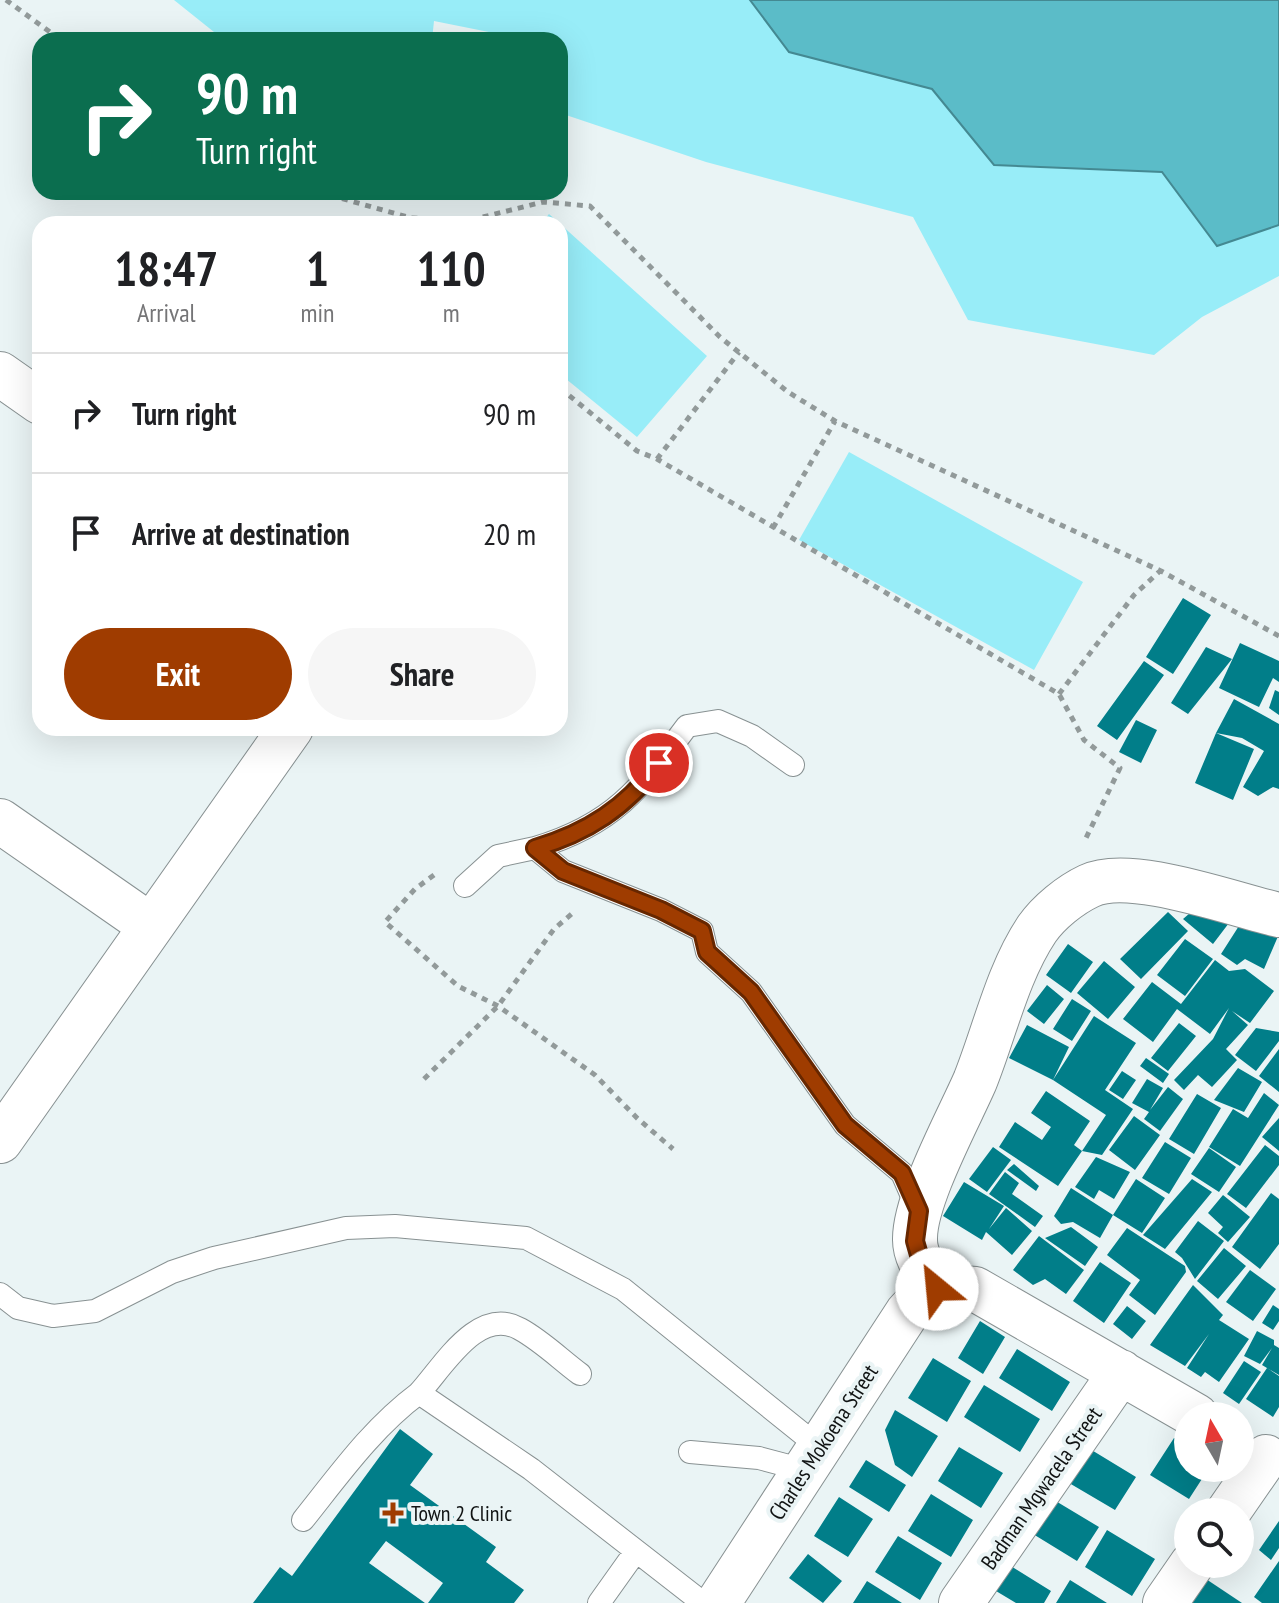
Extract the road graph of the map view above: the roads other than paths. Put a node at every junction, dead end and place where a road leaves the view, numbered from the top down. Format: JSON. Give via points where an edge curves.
{"nodes":[{"id":1,"x":0,"y":374,"type":"edge"},
{"id":2,"x":32,"y":396,"type":"edge"},
{"id":3,"x":285,"y":736,"type":"edge"},
{"id":4,"x":793,"y":765,"type":"dead end"},
{"id":5,"x":0,"y":821,"type":"edge"},
{"id":6,"x":535,"y":848,"type":"junction"},
{"id":7,"x":465,"y":886,"type":"road end"},
{"id":8,"x":1279,"y":915,"type":"edge"},
{"id":9,"x":151,"y":926,"type":"junction"},
{"id":10,"x":0,"y":1141,"type":"edge"},
{"id":11,"x":919,"y":1211,"type":"junction"},
{"id":12,"x":937,"y":1289,"type":"junction"},
{"id":13,"x":0,"y":1294,"type":"edge"},
{"id":14,"x":1121,"y":1372,"type":"junction"},
{"id":15,"x":580,"y":1374,"type":"dead end"},
{"id":16,"x":419,"y":1393,"type":"junction"},
{"id":17,"x":1174,"y":1403,"type":"edge"},
{"id":18,"x":690,"y":1452,"type":"dead end"},
{"id":19,"x":1262,"y":1455,"type":"edge"},
{"id":20,"x":812,"y":1458,"type":"junction"},
{"id":21,"x":1236,"y":1498,"type":"edge"},
{"id":22,"x":303,"y":1520,"type":"dead end"},
{"id":23,"x":636,"y":1551,"type":"junction"},
{"id":24,"x":1182,"y":1578,"type":"edge"},
{"id":25,"x":599,"y":1603,"type":"edge"},
{"id":26,"x":703,"y":1603,"type":"edge"},
{"id":27,"x":718,"y":1603,"type":"edge"},
{"id":28,"x":961,"y":1603,"type":"edge"},
{"id":29,"x":1165,"y":1603,"type":"edge"}],
"edges":[{"from":1,"to":2,"type":"street"},
{"from":3,"to":9,"type":"street"},
{"from":4,"to":6,"type":"lane","via":[[752,736],[718,721],[687,726],[646,781],[609,816],[571,837]]},
{"from":5,"to":9,"type":"street"},
{"from":6,"to":7,"type":"lane","via":[[498,856]]},
{"from":6,"to":11,"type":"lane","via":[[563,871],[702,931],[707,952],[751,992],[845,1125],[902,1173]]},
{"from":8,"to":11,"type":"street","via":[[1187,890],[1126,882],[1091,885],[1061,905],[1039,927],[1019,963]]},
{"from":9,"to":10,"type":"street"},
{"from":11,"to":12,"type":"street","via":[[915,1241]]},
{"from":12,"to":14,"type":"street","via":[[975,1289]]},
{"from":12,"to":20,"type":"street","name":"Charles Mokoena Street","via":[[920,1297],[907,1313]]},
{"from":13,"to":20,"type":"lane","via":[[18,1308],[53,1316],[95,1311],[172,1272],[214,1258],[346,1228],[395,1226],[526,1238],[623,1289]]},
{"from":14,"to":17,"type":"street"},
{"from":14,"to":28,"type":"street","name":"Badman Mgwacela Street"},
{"from":15,"to":16,"type":"lane","via":[[518,1328],[502,1324],[473,1333]]},
{"from":16,"to":22,"type":"lane","via":[[363,1444]]},
{"from":16,"to":23,"type":"lane","via":[[531,1469]]},
{"from":18,"to":20,"type":"lane"},
{"from":19,"to":21,"type":"street"},
{"from":20,"to":27,"type":"street","name":"Charles Mokoena Street"},
{"from":23,"to":25,"type":"lane"},
{"from":23,"to":26,"type":"lane"},
{"from":24,"to":29,"type":"street"}]}
